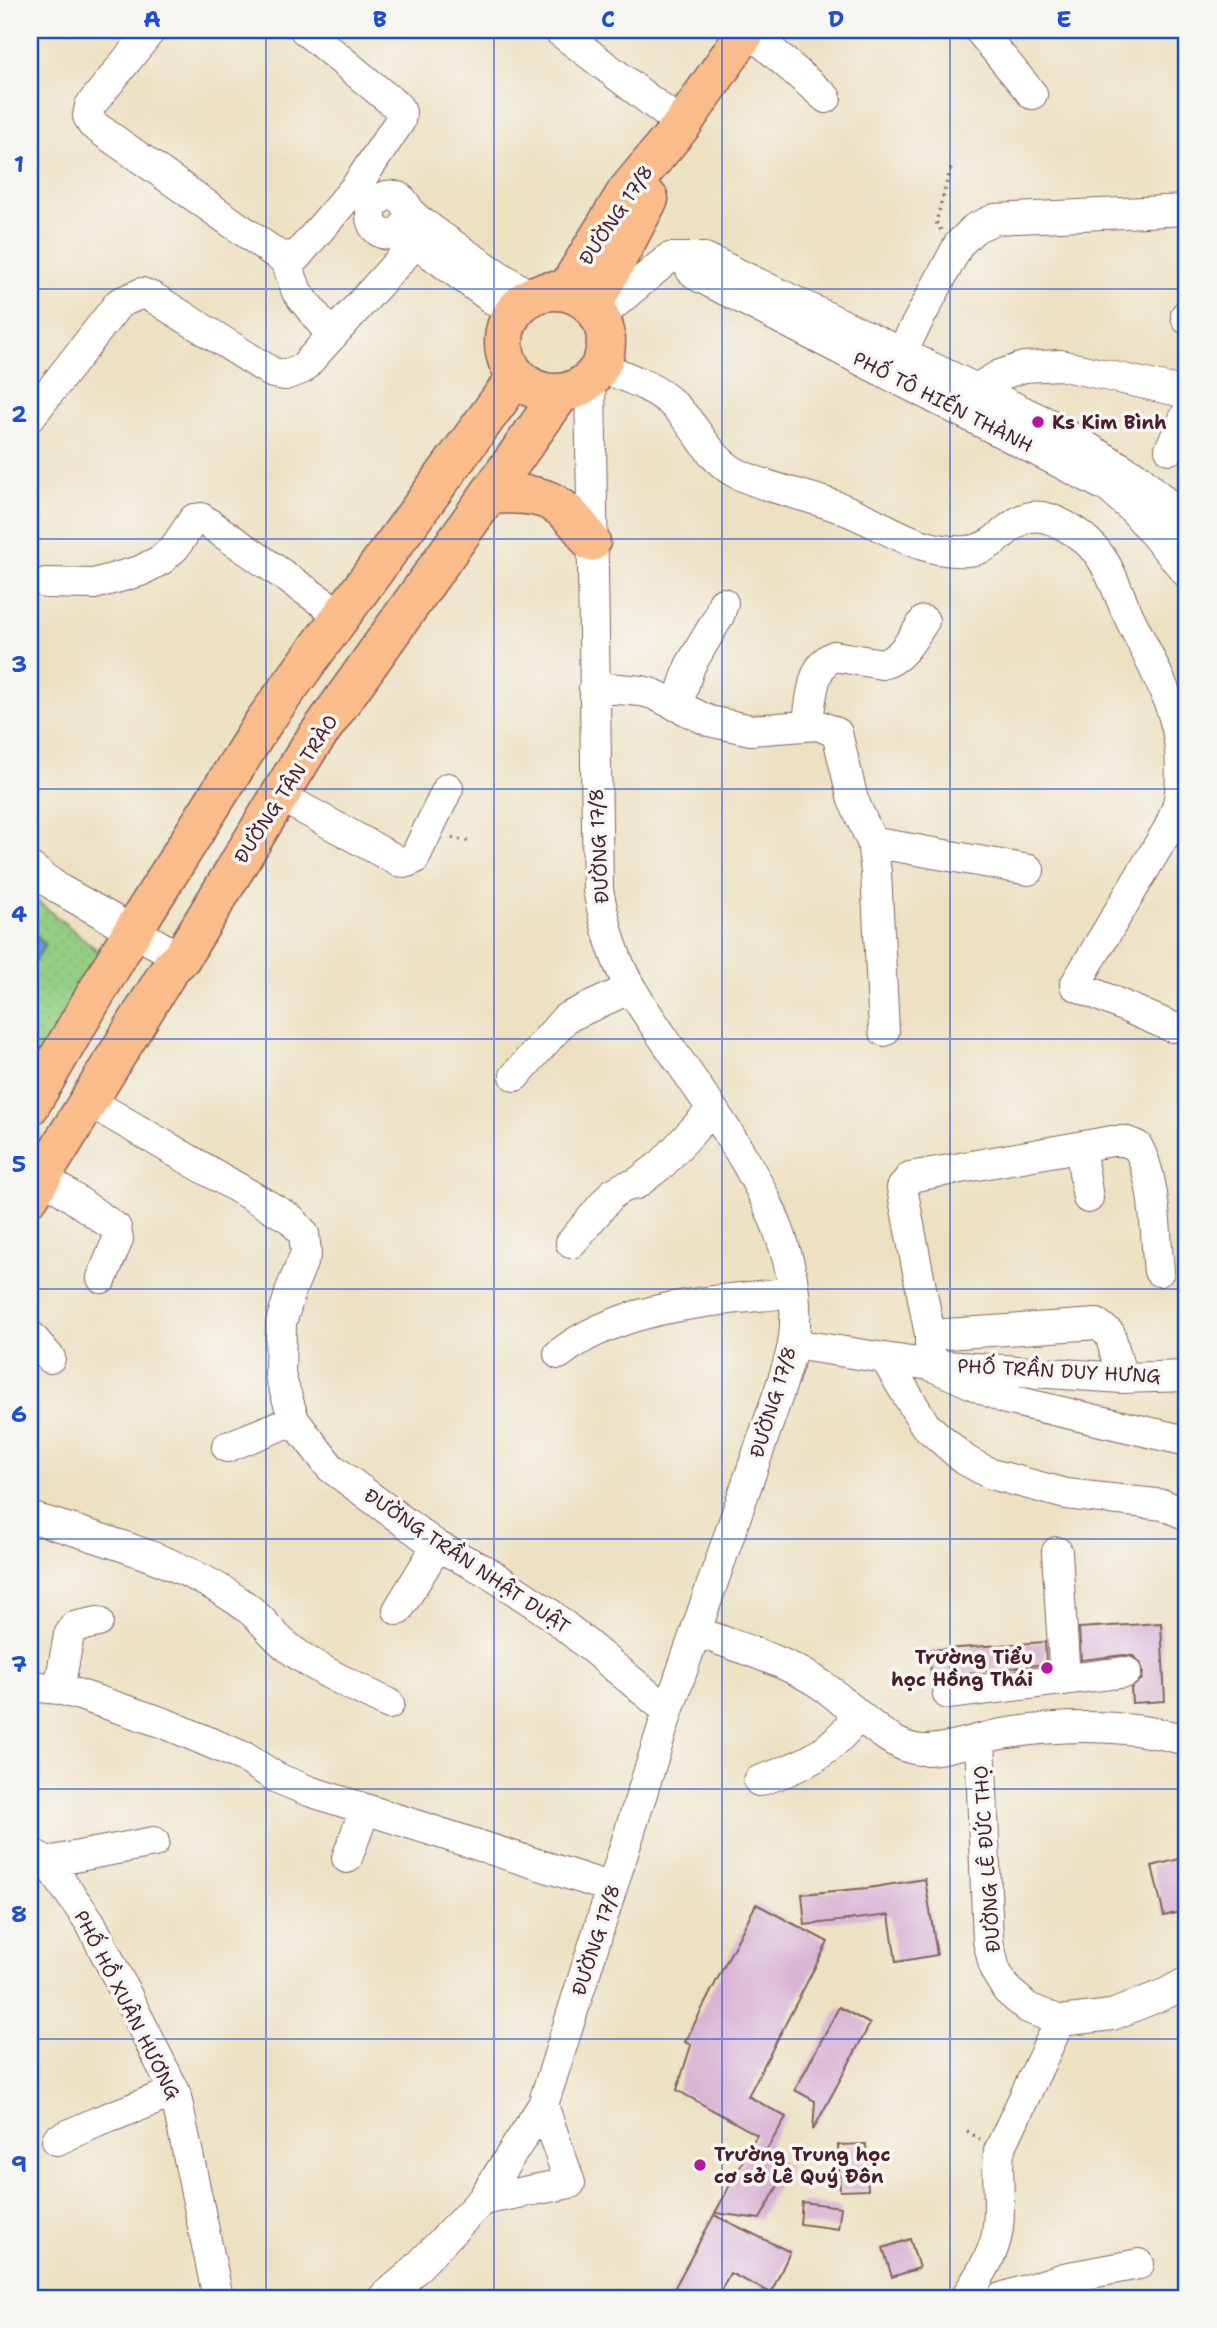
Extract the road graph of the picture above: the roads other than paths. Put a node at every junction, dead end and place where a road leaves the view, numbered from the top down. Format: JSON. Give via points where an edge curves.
{"nodes":[{"id":1,"x":151,"y":30,"type":"edge"},
{"id":2,"x":304,"y":30,"type":"edge"},
{"id":3,"x":558,"y":30,"type":"edge"},
{"id":4,"x":748,"y":30,"type":"edge"},
{"id":5,"x":979,"y":30,"type":"edge"},
{"id":6,"x":1032,"y":94,"type":"dead end"},
{"id":7,"x":826,"y":99,"type":"dead end"},
{"id":8,"x":676,"y":133,"type":"junction"},
{"id":9,"x":365,"y":195,"type":"junction"},
{"id":10,"x":1187,"y":210,"type":"edge"},
{"id":11,"x":414,"y":229,"type":"junction"},
{"id":12,"x":285,"y":258,"type":"junction"},
{"id":13,"x":677,"y":258,"type":"junction"},
{"id":14,"x":560,"y":305,"type":"junction"},
{"id":15,"x":332,"y":336,"type":"junction"},
{"id":16,"x":901,"y":353,"type":"junction"},
{"id":17,"x":517,"y":376,"type":"junction"},
{"id":18,"x":583,"y":379,"type":"junction"},
{"id":19,"x":1187,"y":393,"type":"edge"},
{"id":20,"x":968,"y":399,"type":"junction"},
{"id":21,"x":1187,"y":413,"type":"edge"},
{"id":22,"x":30,"y":417,"type":"edge"},
{"id":23,"x":1170,"y":449,"type":"dead end"},
{"id":24,"x":489,"y":495,"type":"junction"},
{"id":25,"x":1187,"y":531,"type":"edge"},
{"id":26,"x":591,"y":542,"type":"junction"},
{"id":27,"x":1187,"y":573,"type":"edge"},
{"id":28,"x":46,"y":583,"type":"dead end"},
{"id":29,"x":723,"y":603,"type":"dead end"},
{"id":30,"x":341,"y":615,"type":"junction"},
{"id":31,"x":924,"y":621,"type":"dead end"},
{"id":32,"x":594,"y":687,"type":"junction"},
{"id":33,"x":677,"y":705,"type":"junction"},
{"id":34,"x":807,"y":725,"type":"junction"},
{"id":35,"x":448,"y":788,"type":"dead end"},
{"id":36,"x":280,"y":796,"type":"junction"},
{"id":37,"x":872,"y":842,"type":"junction"},
{"id":38,"x":30,"y":867,"type":"edge"},
{"id":39,"x":1029,"y":870,"type":"dead end"},
{"id":40,"x":133,"y":931,"type":"junction"},
{"id":41,"x":181,"y":958,"type":"junction"},
{"id":42,"x":631,"y":988,"type":"junction"},
{"id":43,"x":1172,"y":1027,"type":"dead end"},
{"id":44,"x":884,"y":1031,"type":"dead end"},
{"id":45,"x":515,"y":1076,"type":"dead end"},
{"id":46,"x":90,"y":1102,"type":"junction"},
{"id":47,"x":30,"y":1106,"type":"edge"},
{"id":48,"x":712,"y":1110,"type":"junction"},
{"id":49,"x":1080,"y":1147,"type":"junction"},
{"id":50,"x":36,"y":1186,"type":"edge"},
{"id":51,"x":1088,"y":1198,"type":"dead end"},
{"id":52,"x":571,"y":1243,"type":"dead end"},
{"id":53,"x":1159,"y":1271,"type":"dead end"},
{"id":54,"x":102,"y":1278,"type":"dead end"},
{"id":55,"x":794,"y":1292,"type":"junction"},
{"id":56,"x":30,"y":1335,"type":"edge"},
{"id":57,"x":930,"y":1335,"type":"junction"},
{"id":58,"x":793,"y":1344,"type":"junction"},
{"id":59,"x":559,"y":1354,"type":"dead end"},
{"id":60,"x":51,"y":1358,"type":"dead end"},
{"id":61,"x":885,"y":1358,"type":"junction"},
{"id":62,"x":930,"y":1365,"type":"junction"},
{"id":63,"x":1187,"y":1376,"type":"edge"},
{"id":64,"x":1122,"y":1378,"type":"junction"},
{"id":65,"x":294,"y":1420,"type":"junction"},
{"id":66,"x":1187,"y":1441,"type":"edge"},
{"id":67,"x":227,"y":1447,"type":"dead end"},
{"id":68,"x":1187,"y":1516,"type":"edge"},
{"id":69,"x":30,"y":1517,"type":"edge"},
{"id":70,"x":437,"y":1546,"type":"junction"},
{"id":71,"x":1057,"y":1552,"type":"dead end"},
{"id":72,"x":398,"y":1610,"type":"dead end"},
{"id":73,"x":98,"y":1622,"type":"dead end"},
{"id":74,"x":696,"y":1631,"type":"junction"},
{"id":75,"x":1126,"y":1672,"type":"dead end"},
{"id":76,"x":1065,"y":1679,"type":"junction"},
{"id":77,"x":44,"y":1687,"type":"edge"},
{"id":78,"x":998,"y":1688,"type":"junction"},
{"id":79,"x":948,"y":1694,"type":"dead end"},
{"id":80,"x":389,"y":1704,"type":"dead end"},
{"id":81,"x":668,"y":1711,"type":"junction"},
{"id":82,"x":859,"y":1714,"type":"junction"},
{"id":83,"x":991,"y":1736,"type":"junction"},
{"id":84,"x":1187,"y":1740,"type":"edge"},
{"id":85,"x":759,"y":1781,"type":"dead end"},
{"id":86,"x":365,"y":1809,"type":"junction"},
{"id":87,"x":154,"y":1842,"type":"dead end"},
{"id":88,"x":38,"y":1857,"type":"edge"},
{"id":89,"x":347,"y":1858,"type":"dead end"},
{"id":90,"x":612,"y":1888,"type":"junction"},
{"id":91,"x":1187,"y":1982,"type":"edge"},
{"id":92,"x":1060,"y":2021,"type":"junction"},
{"id":93,"x":175,"y":2092,"type":"junction"},
{"id":94,"x":543,"y":2105,"type":"junction"},
{"id":95,"x":57,"y":2140,"type":"dead end"},
{"id":96,"x":482,"y":2200,"type":"junction"},
{"id":97,"x":1139,"y":2264,"type":"dead end"},
{"id":98,"x":218,"y":2298,"type":"edge"},
{"id":99,"x":383,"y":2298,"type":"edge"},
{"id":100,"x":966,"y":2298,"type":"edge"},
{"id":101,"x":1001,"y":2298,"type":"edge"}],
"edges":[{"from":1,"to":12,"type":"street","via":[[90,106],[92,124]]},
{"from":2,"to":9,"type":"street","via":[[401,112]]},
{"from":3,"to":8,"type":"street"},
{"from":4,"to":7,"type":"street"},
{"from":4,"to":8,"type":"main road","name":"ĐƯỜNG 17/8"},
{"from":5,"to":6,"type":"street"},
{"from":8,"to":14,"type":"main road","name":"ĐƯỜNG 17/8","via":[[649,200]]},
{"from":9,"to":11,"type":"street","via":[[379,232],[390,235]]},
{"from":9,"to":12,"type":"street","via":[[296,257]]},
{"from":10,"to":16,"type":"street","via":[[995,219],[975,228],[959,244]]},
{"from":11,"to":14,"type":"street"},
{"from":11,"to":15,"type":"street"},
{"from":12,"to":15,"type":"street","via":[[297,292]]},
{"from":13,"to":14,"type":"street"},
{"from":13,"to":16,"type":"street","name":"PHỐ TÔ HIẾN THÀNH","via":[[705,258]]},
{"from":13,"to":20,"type":"street","name":"PHỐ TÔ HIẾN THÀNH","via":[[698,276]]},
{"from":14,"to":17,"type":"main road","via":[[506,329],[504,346]]},
{"from":14,"to":18,"type":"main road","via":[[605,333],[605,350]]},
{"from":15,"to":22,"type":"street","via":[[302,369],[273,373],[142,293],[119,303]]},
{"from":16,"to":20,"type":"street","name":"PHỐ TÔ HIẾN THÀNH"},
{"from":17,"to":18,"type":"main road","via":[[545,392]]},
{"from":17,"to":30,"type":"main road"},
{"from":18,"to":24,"type":"main road","name":"ĐƯỜNG TÂN TRÀO"},
{"from":18,"to":26,"type":"street","name":"ĐƯỜNG 17/8"},
{"from":18,"to":43,"type":"street","via":[[649,387],[674,404],[711,454],[736,473],[844,509],[907,541],[942,550],[982,548],[1022,517],[1032,515],[1065,525],[1098,553],[1164,689],[1179,740],[1179,801],[1169,828],[1075,985]]},
{"from":19,"to":20,"type":"street","via":[[1060,365],[1024,367],[1000,375]]},
{"from":20,"to":25,"type":"street","name":"PHỐ TÔ HIẾN THÀNH","via":[[1049,424],[1141,480]]},
{"from":20,"to":27,"type":"street","name":"PHỐ TÔ HIẾN THÀNH","via":[[1109,488],[1135,511]]},
{"from":21,"to":23,"type":"street"},
{"from":24,"to":26,"type":"main road","via":[[522,493],[557,502]]},
{"from":24,"to":36,"type":"main road","name":"ĐƯỜNG TÂN TRÀO"},
{"from":26,"to":32,"type":"street","name":"ĐƯỜNG 17/8"},
{"from":28,"to":30,"type":"street","via":[[94,584],[140,571],[161,560],[194,519],[201,519]]},
{"from":29,"to":33,"type":"street","via":[[690,666]]},
{"from":30,"to":40,"type":"main road","via":[[265,720]]},
{"from":31,"to":34,"type":"street","via":[[890,662],[828,659],[817,676]]},
{"from":32,"to":33,"type":"street","via":[[642,691]]},
{"from":32,"to":42,"type":"street","name":"ĐƯỜNG 17/8","via":[[598,890],[608,937]]},
{"from":33,"to":34,"type":"street","via":[[709,721],[751,730]]},
{"from":34,"to":37,"type":"street","via":[[837,733],[853,800]]},
{"from":35,"to":36,"type":"street","via":[[414,859],[407,862]]},
{"from":36,"to":41,"type":"main road","name":"ĐƯỜNG TÂN TRÀO"},
{"from":37,"to":39,"type":"street"},
{"from":37,"to":44,"type":"street"},
{"from":38,"to":40,"type":"street"},
{"from":40,"to":41,"type":"street"},
{"from":40,"to":47,"type":"main road"},
{"from":41,"to":46,"type":"main road","name":"ĐƯỜNG TÂN TRÀO","via":[[171,967]]},
{"from":42,"to":45,"type":"street","via":[[566,1018]]},
{"from":42,"to":48,"type":"street","name":"ĐƯỜNG 17/8"},
{"from":46,"to":50,"type":"main road","name":"ĐƯỜNG TÂN TRÀO"},
{"from":46,"to":65,"type":"street","name":"ĐƯỜNG TRẦN NHẬT DUẬT","via":[[291,1219],[304,1234],[306,1253],[281,1323],[280,1375]]},
{"from":48,"to":52,"type":"street","via":[[662,1164],[636,1184],[612,1194]]},
{"from":48,"to":55,"type":"street","name":"ĐƯỜNG 17/8","via":[[765,1195]]},
{"from":49,"to":51,"type":"street"},
{"from":49,"to":53,"type":"street","via":[[1112,1141],[1137,1146],[1144,1157]]},
{"from":49,"to":57,"type":"street","via":[[910,1177],[902,1194]]},
{"from":50,"to":54,"type":"street","via":[[116,1228],[118,1239]]},
{"from":55,"to":58,"type":"street","name":"ĐƯỜNG 17/8"},
{"from":55,"to":59,"type":"street","via":[[683,1305],[628,1318],[575,1341]]},
{"from":56,"to":60,"type":"street"},
{"from":57,"to":62,"type":"street"},
{"from":57,"to":64,"type":"street","via":[[1097,1324],[1110,1334]]},
{"from":58,"to":61,"type":"street"},
{"from":58,"to":74,"type":"street","name":"ĐƯỜNG 17/8"},
{"from":61,"to":62,"type":"street"},
{"from":61,"to":68,"type":"street","via":[[925,1425],[982,1470],[1066,1494],[1164,1505]]},
{"from":62,"to":64,"type":"street","name":"PHỐ TRẦN DUY HƯNG"},
{"from":62,"to":66,"type":"street","via":[[1006,1399]]},
{"from":63,"to":64,"type":"street","name":"PHỐ TRẦN DUY HƯNG"},
{"from":65,"to":67,"type":"street"},
{"from":65,"to":70,"type":"street","name":"ĐƯỜNG TRẦN NHẬT DUẬT","via":[[330,1467]]},
{"from":69,"to":80,"type":"street","via":[[123,1545],[200,1580],[246,1606],[283,1643]]},
{"from":70,"to":72,"type":"street"},
{"from":70,"to":81,"type":"street","name":"ĐƯỜNG TRẦN NHẬT DUẬT","via":[[549,1613]]},
{"from":71,"to":76,"type":"street"},
{"from":73,"to":77,"type":"street","via":[[74,1627]]},
{"from":74,"to":81,"type":"street","name":"ĐƯỜNG 17/8"},
{"from":74,"to":82,"type":"street","via":[[790,1668]]},
{"from":75,"to":76,"type":"street"},
{"from":76,"to":78,"type":"street"},
{"from":77,"to":86,"type":"street","via":[[205,1739],[277,1778]]},
{"from":78,"to":79,"type":"street"},
{"from":78,"to":83,"type":"street","name":"ĐƯỜNG LÊ ĐỨC THỌ"},
{"from":81,"to":90,"type":"street","name":"ĐƯỜNG 17/8"},
{"from":82,"to":83,"type":"street","via":[[894,1742],[923,1751]]},
{"from":82,"to":85,"type":"street","via":[[825,1752]]},
{"from":83,"to":84,"type":"street","via":[[1115,1727]]},
{"from":83,"to":92,"type":"street","name":"ĐƯỜNG LÊ ĐỨC THỌ","via":[[988,1941],[995,1970],[1007,1990],[1028,2008]]},
{"from":86,"to":89,"type":"street"},
{"from":86,"to":90,"type":"street"},
{"from":87,"to":88,"type":"street"},
{"from":88,"to":93,"type":"street","name":"PHỐ HỒ XUÂN HƯƠNG","via":[[90,1922]]},
{"from":90,"to":94,"type":"street","name":"ĐƯỜNG 17/8"},
{"from":91,"to":92,"type":"street","name":"ĐƯỜNG LÊ ĐỨC THỌ","via":[[1112,2015]]},
{"from":92,"to":100,"type":"street","via":[[999,2151],[997,2236]]},
{"from":93,"to":95,"type":"street"},
{"from":93,"to":98,"type":"street","name":"PHỐ HỒ XUÂN HƯƠNG"},
{"from":94,"to":96,"type":"street","name":"ĐƯỜNG 17/8"},
{"from":94,"to":96,"type":"street","via":[[570,2183]]},
{"from":96,"to":99,"type":"street","name":"ĐƯỜNG 17/8"},
{"from":97,"to":101,"type":"street","via":[[1064,2278]]}]}
